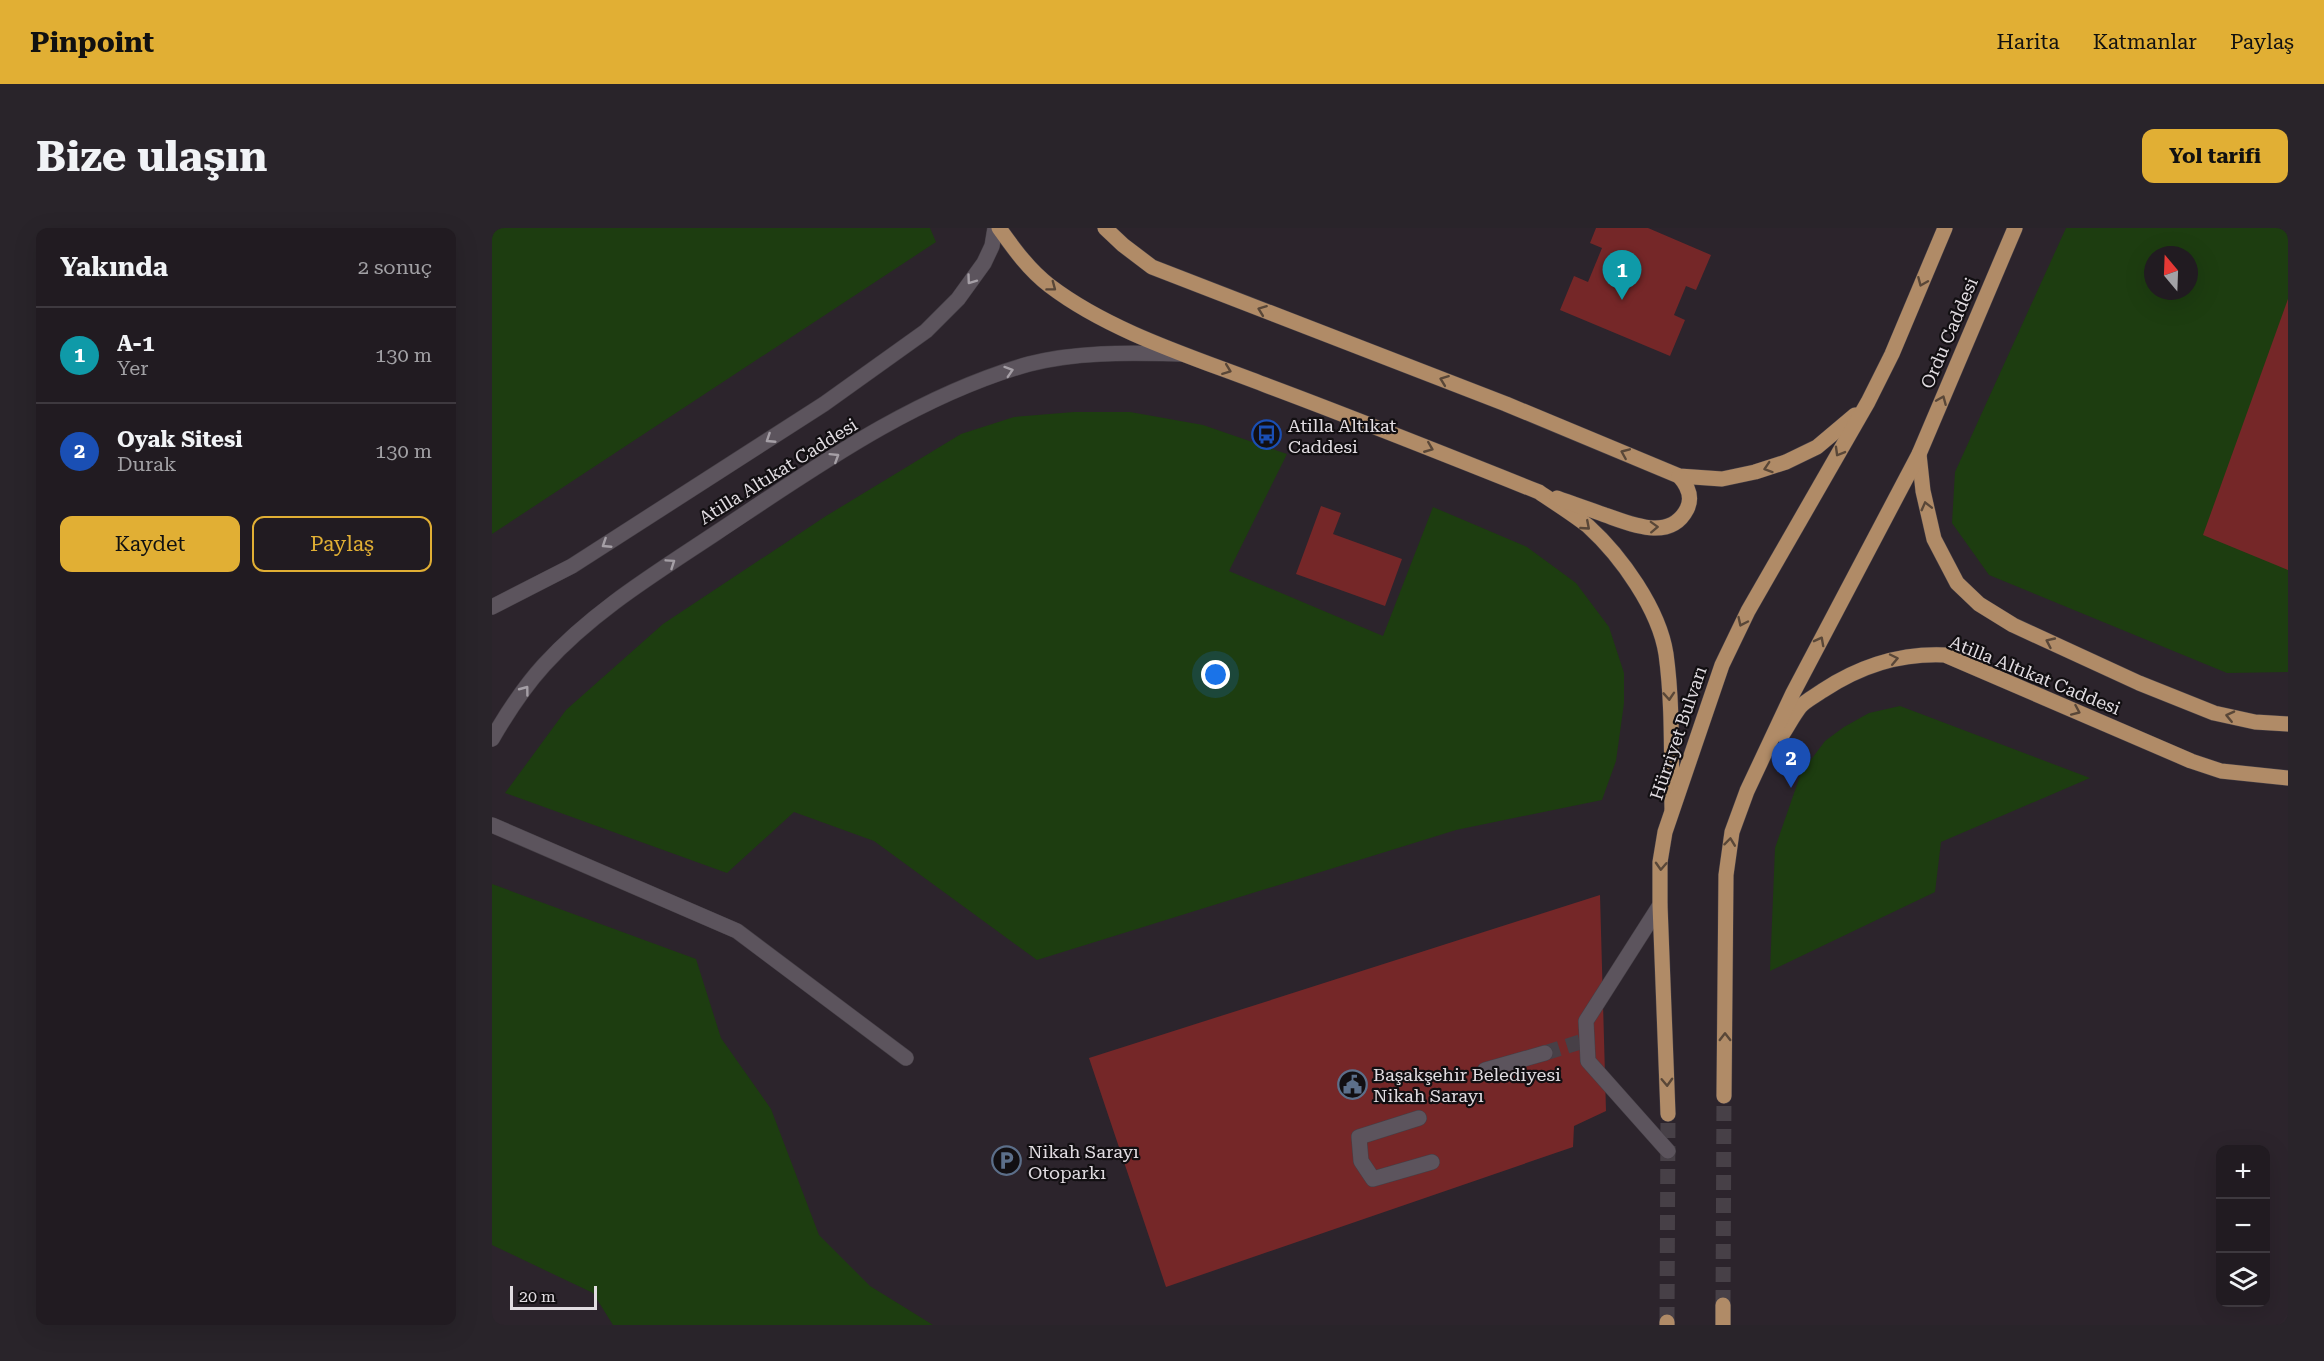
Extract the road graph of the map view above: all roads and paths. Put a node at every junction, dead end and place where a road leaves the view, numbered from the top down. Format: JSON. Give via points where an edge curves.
{"nodes":[{"id":1,"x":997,"y":228,"type":"edge"},
{"id":2,"x":1104,"y":228,"type":"edge"},
{"id":3,"x":1945,"y":228,"type":"edge"},
{"id":4,"x":2014,"y":228,"type":"edge"},
{"id":5,"x":1185,"y":354,"type":"junction"},
{"id":6,"x":1868,"y":402,"type":"junction"},
{"id":7,"x":1919,"y":454,"type":"junction"},
{"id":8,"x":1679,"y":476,"type":"junction"},
{"id":9,"x":1539,"y":492,"type":"junction"},
{"id":10,"x":492,"y":607,"type":"edge"},
{"id":11,"x":2288,"y":724,"type":"edge"},
{"id":12,"x":492,"y":739,"type":"edge"},
{"id":13,"x":2288,"y":778,"type":"edge"},
{"id":14,"x":1747,"y":791,"type":"junction"},
{"id":15,"x":1672,"y":809,"type":"junction"},
{"id":16,"x":492,"y":825,"type":"edge"},
{"id":17,"x":1660,"y":905,"type":"junction"},
{"id":18,"x":1545,"y":1053,"type":"tunnel mouth"},
{"id":19,"x":906,"y":1058,"type":"dead end"},
{"id":20,"x":1485,"y":1070,"type":"dead end"},
{"id":21,"x":1724,"y":1095,"type":"tunnel mouth"},
{"id":22,"x":1668,"y":1114,"type":"tunnel mouth"},
{"id":23,"x":1419,"y":1118,"type":"dead end"},
{"id":24,"x":1668,"y":1151,"type":"dead end"},
{"id":25,"x":1432,"y":1162,"type":"dead end"},
{"id":26,"x":1723,"y":1305,"type":"tunnel mouth"},
{"id":27,"x":1723,"y":1325,"type":"edge"}],
"edges":[{"from":1,"to":5,"type":"main road","name":"Atilla Altıkat Caddesi","one_way":true,"via":[[1024,262],[1078,306]]},
{"from":1,"to":10,"type":"street","name":"Atilla Altıkat Caddesi","one_way":true,"via":[[984,263],[958,299],[926,331],[824,404],[572,566]]},
{"from":8,"to":2,"type":"main road","one_way":true,"via":[[1506,404],[1152,267]]},
{"from":3,"to":6,"type":"main road","one_way":true,"via":[[1893,354]]},
{"from":7,"to":4,"type":"main road","name":"Ordu Caddesi","one_way":true},
{"from":5,"to":9,"type":"main road","name":"Atilla Altıkat Caddesi","one_way":true},
{"from":12,"to":5,"type":"street","name":"Atilla Altıkat Caddesi","one_way":true,"via":[[544,665],[636,586],[912,411],[974,382],[1031,364],[1116,353]]},
{"from":6,"to":8,"type":"main road","one_way":true,"via":[[1835,434],[1786,462],[1722,479]]},
{"from":6,"to":15,"type":"main road","name":"Hürriyet Bulvarı","one_way":true,"via":[[1748,610],[1722,665]]},
{"from":11,"to":7,"type":"main road","name":"Atilla Altıkat Caddesi","one_way":true,"via":[[2255,722],[2214,712],[2139,683],[2023,630],[1979,604],[1957,583],[1934,540]]},
{"from":14,"to":7,"type":"main road","one_way":true,"via":[[1793,693]]},
{"from":9,"to":8,"type":"main road","one_way":true,"via":[[1641,528],[1669,527],[1679,521],[1689,504],[1689,493]]},
{"from":9,"to":15,"type":"main road","name":"Atilla Altıkat Caddesi","one_way":true,"via":[[1587,526],[1618,559],[1658,625],[1665,652],[1670,715]]},
{"from":14,"to":13,"type":"main road","name":"Atilla Altıkat Caddesi","one_way":true,"via":[[1801,705],[1863,668],[1923,654],[1945,655],[1983,670],[2191,761],[2221,771]]},
{"from":21,"to":14,"type":"main road","one_way":true,"via":[[1726,875],[1732,832]]},
{"from":15,"to":17,"type":"main road","name":"Hürriyet Bulvarı","one_way":true,"via":[[1660,862]]},
{"from":16,"to":19,"type":"street","via":[[737,931]]},
{"from":17,"to":22,"type":"main road","name":"Hürriyet Bulvarı","one_way":true},
{"from":17,"to":24,"type":"street","via":[[1586,1021],[1583,1041],[1588,1061]]},
{"from":18,"to":20,"type":"street"},
{"from":23,"to":25,"type":"street","via":[[1359,1137],[1361,1161],[1373,1179]]},
{"from":26,"to":27,"type":"main road"}]}
